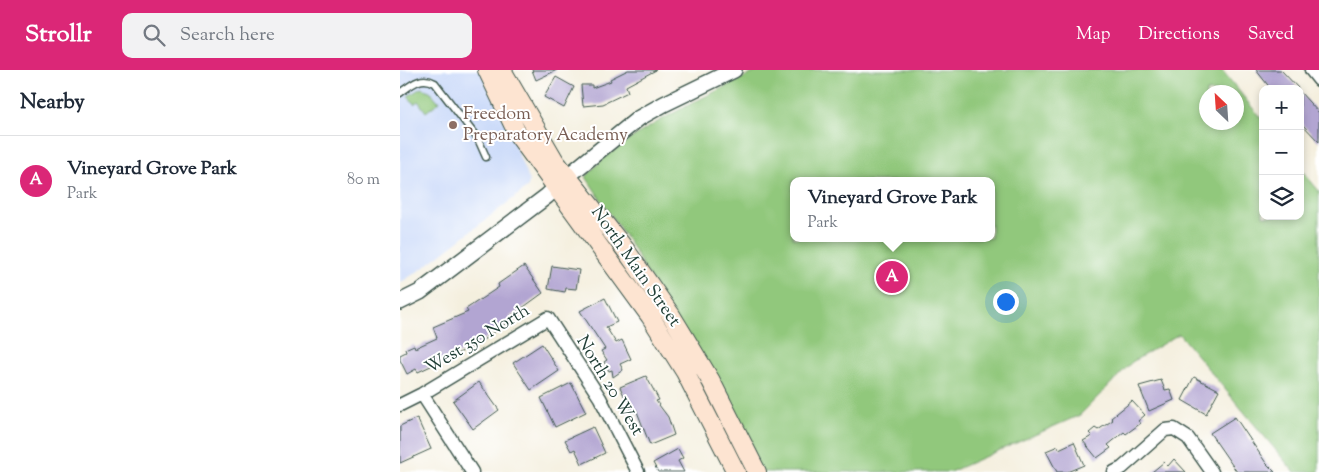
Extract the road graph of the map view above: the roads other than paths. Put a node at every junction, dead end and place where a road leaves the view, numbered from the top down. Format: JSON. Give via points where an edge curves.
{"nodes":[{"id":1,"x":486,"y":70,"type":"edge"},
{"id":2,"x":502,"y":70,"type":"edge"},
{"id":3,"x":734,"y":70,"type":"edge"},
{"id":4,"x":1311,"y":70,"type":"edge"},
{"id":5,"x":1319,"y":80,"type":"edge"},
{"id":6,"x":400,"y":93,"type":"edge"},
{"id":7,"x":486,"y":157,"type":"dead end"},
{"id":8,"x":562,"y":181,"type":"junction"},
{"id":9,"x":400,"y":302,"type":"edge"},
{"id":10,"x":548,"y":318,"type":"joint"},
{"id":11,"x":422,"y":394,"type":"junction"},
{"id":12,"x":400,"y":405,"type":"edge"},
{"id":13,"x":472,"y":472,"type":"edge"},
{"id":14,"x":638,"y":472,"type":"edge"},
{"id":15,"x":736,"y":472,"type":"edge"},
{"id":16,"x":756,"y":472,"type":"edge"},
{"id":17,"x":1114,"y":472,"type":"edge"},
{"id":18,"x":1212,"y":472,"type":"edge"}],
"edges":[{"from":1,"to":8,"type":"main road","via":[[518,134]]},
{"from":2,"to":8,"type":"main road","name":"North Main Street","via":[[555,161]]},
{"from":3,"to":8,"type":"street","via":[[639,118]]},
{"from":4,"to":5,"type":"street"},
{"from":6,"to":7,"type":"lane","via":[[415,82],[429,80],[435,83],[478,139]]},
{"from":8,"to":9,"type":"street","via":[[543,200],[420,292]]},
{"from":8,"to":15,"type":"main road","name":"North Main Street","via":[[686,372]]},
{"from":8,"to":16,"type":"main road","name":"North Main Street","via":[[625,249],[671,315],[711,381]]},
{"from":10,"to":11,"type":"street","name":"West 350 North"},
{"from":10,"to":14,"type":"street","name":"North 20 West","via":[[600,398]]},
{"from":11,"to":12,"type":"street","name":"West 350 North"},
{"from":11,"to":13,"type":"street"},
{"from":17,"to":18,"type":"street","via":[[1165,430],[1174,429],[1188,438]]}]}
